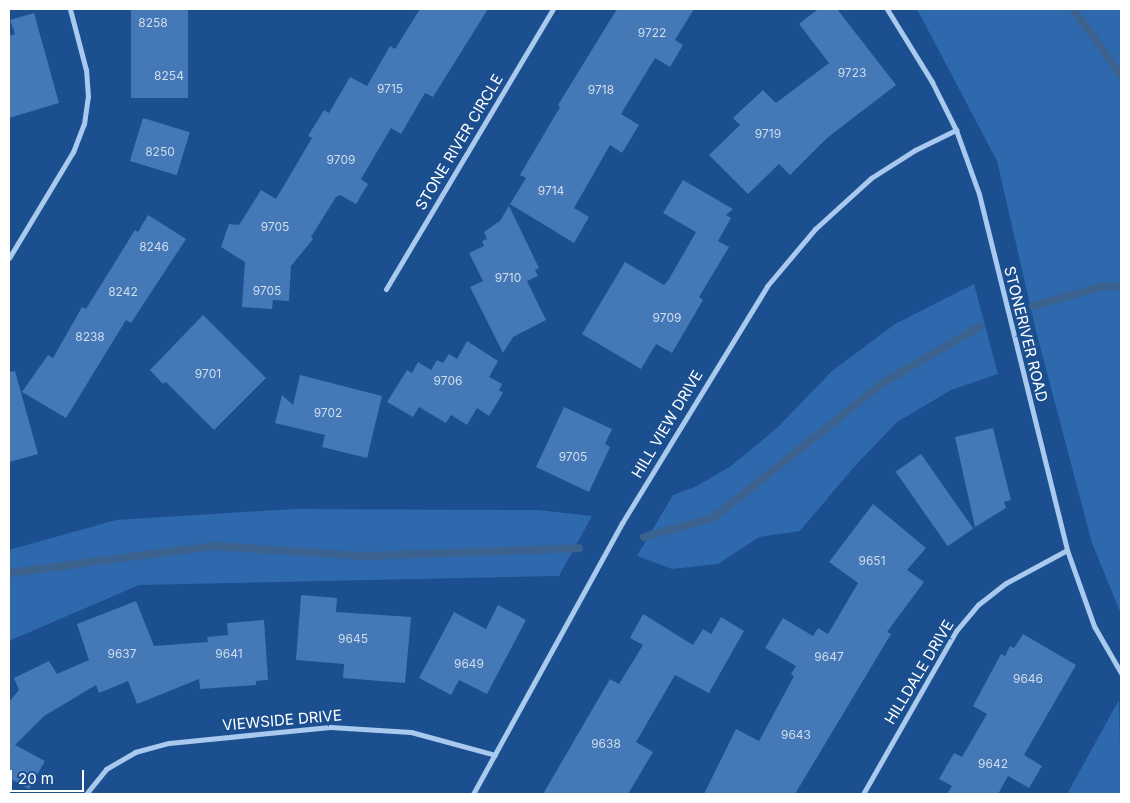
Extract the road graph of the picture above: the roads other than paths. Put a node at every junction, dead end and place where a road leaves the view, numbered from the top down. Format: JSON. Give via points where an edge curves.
{"nodes":[{"id":1,"x":70,"y":9,"type":"edge"},
{"id":2,"x":553,"y":9,"type":"edge"},
{"id":3,"x":888,"y":9,"type":"edge"},
{"id":4,"x":956,"y":130,"type":"junction"},
{"id":5,"x":9,"y":258,"type":"edge"},
{"id":6,"x":386,"y":289,"type":"dead end"},
{"id":7,"x":1067,"y":550,"type":"junction"},
{"id":8,"x":1121,"y":673,"type":"edge"},
{"id":9,"x":495,"y":755,"type":"junction"},
{"id":10,"x":86,"y":794,"type":"edge"},
{"id":11,"x":473,"y":794,"type":"edge"},
{"id":12,"x":862,"y":794,"type":"edge"}],
"edges":[{"from":1,"to":5,"type":"street","via":[[86,70],[88,97],[84,124],[73,152]]},
{"from":2,"to":6,"type":"street","name":"STONE RIVER CIRCLE"},
{"from":3,"to":4,"type":"street","name":"STONERIVER ROAD","via":[[932,82]]},
{"from":4,"to":7,"type":"street","name":"STONERIVER ROAD","via":[[979,194]]},
{"from":4,"to":9,"type":"street","name":"HILL VIEW DRIVE","via":[[915,150],[871,178],[815,229],[767,286],[622,522]]},
{"from":7,"to":8,"type":"street","name":"STONERIVER ROAD","via":[[1094,626]]},
{"from":7,"to":12,"type":"street","name":"HILLDALE DRIVE","via":[[1006,583],[979,604],[956,631]]},
{"from":9,"to":10,"type":"street","name":"VIEWSIDE DRIVE","via":[[411,732],[330,727],[170,743],[135,752],[106,769]]},
{"from":9,"to":11,"type":"street","name":"HILL VIEW DRIVE"}]}
